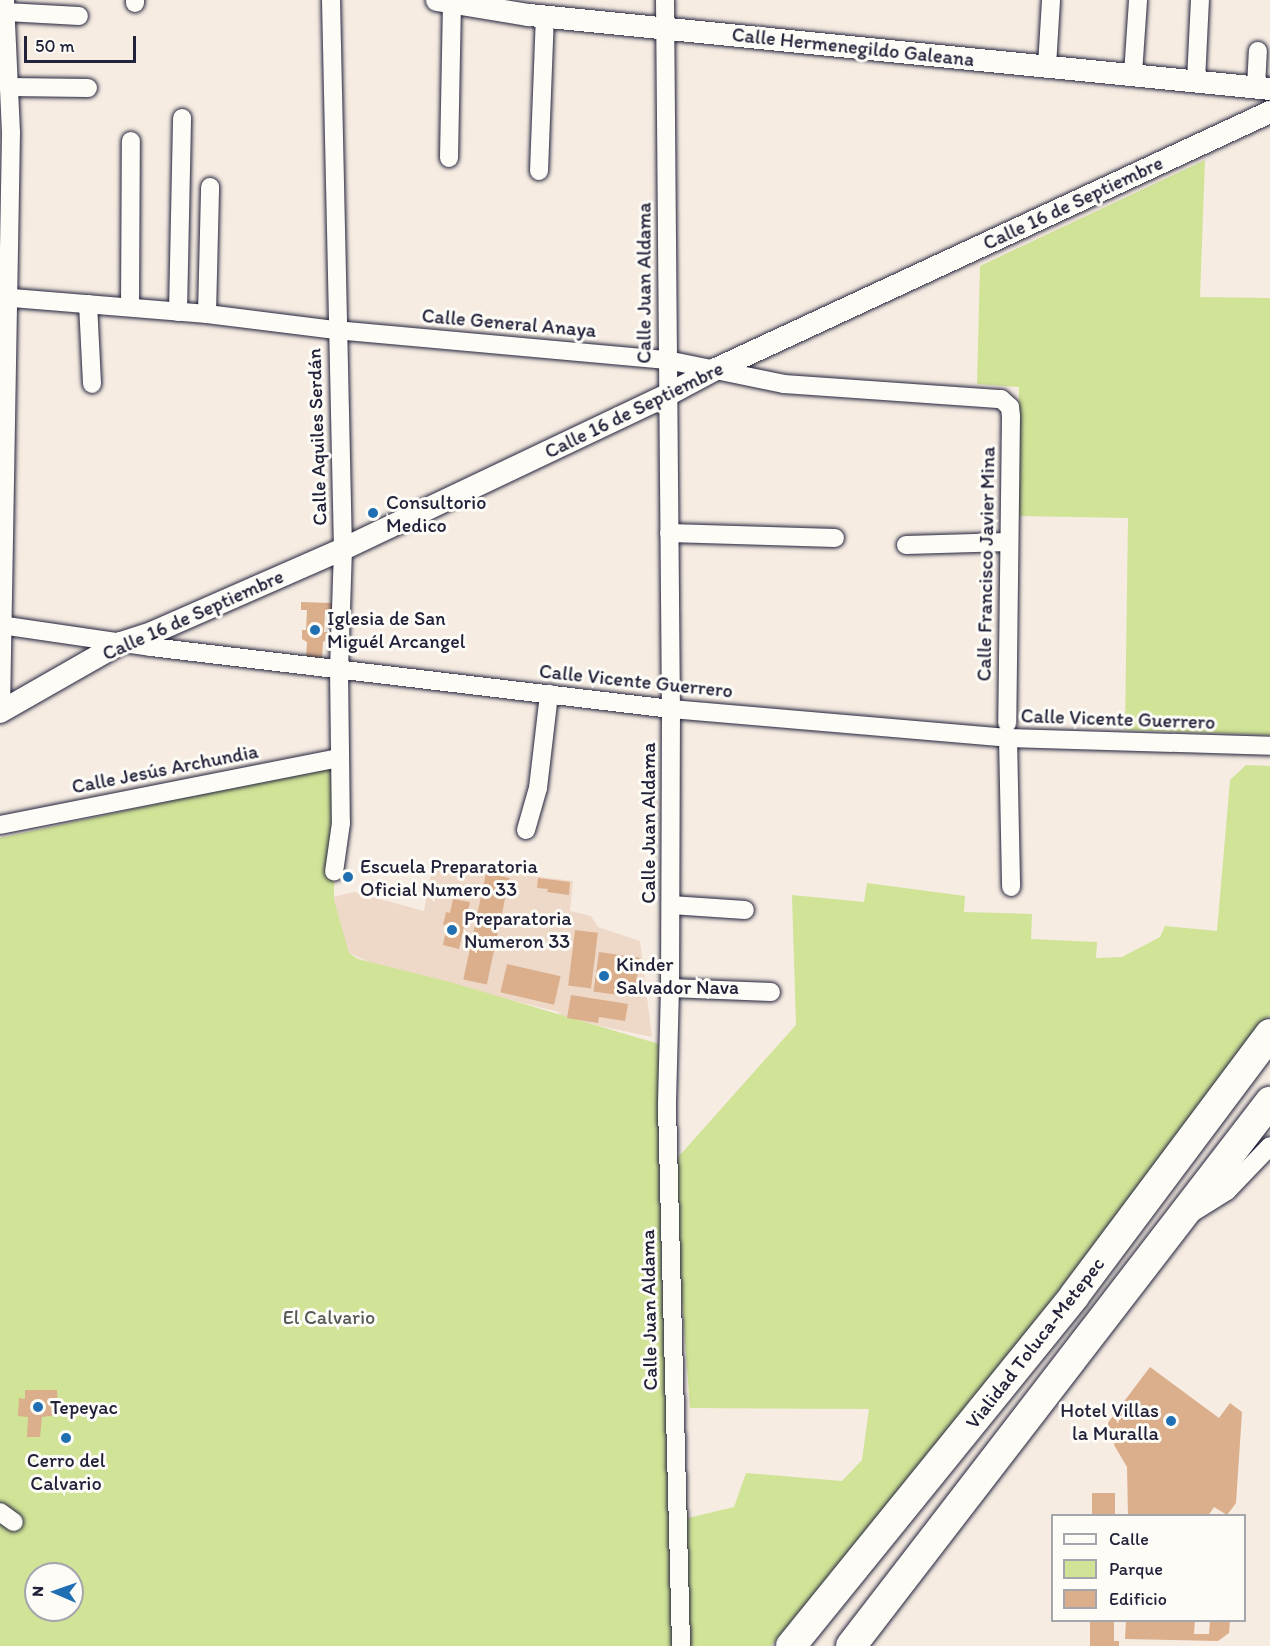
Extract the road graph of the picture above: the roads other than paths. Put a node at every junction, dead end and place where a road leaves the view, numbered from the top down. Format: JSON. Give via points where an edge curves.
{"nodes":[{"id":1,"x":331,"y":0,"type":"edge"},
{"id":2,"x":665,"y":0,"type":"edge"},
{"id":3,"x":1051,"y":0,"type":"edge"},
{"id":4,"x":1138,"y":0,"type":"edge"},
{"id":5,"x":1200,"y":0,"type":"edge"},
{"id":6,"x":445,"y":1,"type":"edge"},
{"id":7,"x":6,"y":6,"type":"edge"},
{"id":8,"x":534,"y":10,"type":"edge"},
{"id":9,"x":79,"y":16,"type":"dead end"},
{"id":10,"x":666,"y":28,"type":"junction"},
{"id":11,"x":1258,"y":51,"type":"dead end"},
{"id":12,"x":1047,"y":66,"type":"junction"},
{"id":13,"x":1133,"y":75,"type":"junction"},
{"id":14,"x":1196,"y":81,"type":"junction"},
{"id":15,"x":9,"y":87,"type":"junction"},
{"id":16,"x":88,"y":88,"type":"dead end"},
{"id":17,"x":1263,"y":88,"type":"edge"},
{"id":18,"x":1270,"y":112,"type":"edge"},
{"id":19,"x":182,"y":118,"type":"dead end"},
{"id":20,"x":131,"y":141,"type":"dead end"},
{"id":21,"x":448,"y":158,"type":"dead end"},
{"id":22,"x":539,"y":171,"type":"dead end"},
{"id":23,"x":210,"y":187,"type":"dead end"},
{"id":24,"x":4,"y":297,"type":"edge"},
{"id":25,"x":88,"y":304,"type":"junction"},
{"id":26,"x":130,"y":308,"type":"junction"},
{"id":27,"x":178,"y":312,"type":"junction"},
{"id":28,"x":207,"y":314,"type":"junction"},
{"id":29,"x":336,"y":330,"type":"junction"},
{"id":30,"x":667,"y":360,"type":"junction"},
{"id":31,"x":716,"y":369,"type":"junction"},
{"id":32,"x":92,"y":384,"type":"dead end"},
{"id":33,"x":667,"y":395,"type":"junction"},
{"id":34,"x":1010,"y":407,"type":"joint"},
{"id":35,"x":669,"y":533,"type":"junction"},
{"id":36,"x":835,"y":538,"type":"dead end"},
{"id":37,"x":1010,"y":542,"type":"junction"},
{"id":38,"x":906,"y":545,"type":"dead end"},
{"id":39,"x":343,"y":549,"type":"junction"},
{"id":40,"x":1,"y":625,"type":"edge"},
{"id":41,"x":121,"y":643,"type":"junction"},
{"id":42,"x":339,"y":669,"type":"junction"},
{"id":43,"x":549,"y":694,"type":"junction"},
{"id":44,"x":671,"y":709,"type":"junction"},
{"id":45,"x":1,"y":712,"type":"edge"},
{"id":46,"x":1007,"y":730,"type":"junction"},
{"id":47,"x":1270,"y":746,"type":"edge"},
{"id":48,"x":339,"y":759,"type":"junction"},
{"id":49,"x":0,"y":825,"type":"edge"},
{"id":50,"x":526,"y":830,"type":"dead end"},
{"id":51,"x":334,"y":872,"type":"dead end"},
{"id":52,"x":1011,"y":887,"type":"dead end"},
{"id":53,"x":670,"y":905,"type":"junction"},
{"id":54,"x":745,"y":910,"type":"dead end"},
{"id":55,"x":670,"y":988,"type":"junction"},
{"id":56,"x":771,"y":992,"type":"dead end"},
{"id":57,"x":1270,"y":1034,"type":"edge"},
{"id":58,"x":1270,"y":1102,"type":"edge"},
{"id":59,"x":1270,"y":1146,"type":"edge"},
{"id":60,"x":1178,"y":1221,"type":"junction"},
{"id":61,"x":681,"y":1646,"type":"edge"},
{"id":62,"x":791,"y":1646,"type":"edge"},
{"id":63,"x":851,"y":1646,"type":"edge"}],
"edges":[{"from":1,"to":29,"type":"street","name":"Calle Aquiles Serdán"},
{"from":2,"to":10,"type":"street","name":"Calle Juan Aldama"},
{"from":3,"to":12,"type":"street"},
{"from":4,"to":13,"type":"street"},
{"from":5,"to":14,"type":"street"},
{"from":6,"to":8,"type":"street","name":"Calle Hermenegildo Galeana"},
{"from":6,"to":21,"type":"street"},
{"from":7,"to":9,"type":"street"},
{"from":7,"to":15,"type":"street"},
{"from":8,"to":10,"type":"street","name":"Calle Hermenegildo Galeana"},
{"from":8,"to":22,"type":"street"},
{"from":10,"to":12,"type":"street","name":"Calle Hermenegildo Galeana"},
{"from":10,"to":30,"type":"street","name":"Calle Juan Aldama"},
{"from":11,"to":17,"type":"street"},
{"from":12,"to":13,"type":"street","name":"Calle Hermenegildo Galeana"},
{"from":13,"to":14,"type":"street","name":"Calle Hermenegildo Galeana"},
{"from":14,"to":17,"type":"street","name":"Calle Hermenegildo Galeana"},
{"from":15,"to":16,"type":"street"},
{"from":15,"to":24,"type":"street"},
{"from":18,"to":31,"type":"street","name":"Calle 16 de Septiembre"},
{"from":19,"to":27,"type":"street"},
{"from":20,"to":26,"type":"street"},
{"from":23,"to":28,"type":"street"},
{"from":24,"to":25,"type":"street","name":"Calle General Anaya"},
{"from":24,"to":40,"type":"street"},
{"from":25,"to":26,"type":"street","name":"Calle General Anaya"},
{"from":25,"to":32,"type":"street"},
{"from":26,"to":27,"type":"street","name":"Calle General Anaya"},
{"from":27,"to":28,"type":"street","name":"Calle General Anaya"},
{"from":28,"to":29,"type":"street","name":"Calle General Anaya"},
{"from":29,"to":30,"type":"street","name":"Calle General Anaya"},
{"from":29,"to":39,"type":"street","name":"Calle Aquiles Serdán"},
{"from":30,"to":31,"type":"street","name":"Calle General Anaya"},
{"from":30,"to":33,"type":"street","name":"Calle Juan Aldama"},
{"from":31,"to":33,"type":"street","name":"Calle 16 de Septiembre"},
{"from":31,"to":34,"type":"street","name":"Calle General Anaya","via":[[784,384],[1001,399]]},
{"from":33,"to":35,"type":"street","name":"Calle Juan Aldama"},
{"from":33,"to":39,"type":"street","name":"Calle 16 de Septiembre"},
{"from":34,"to":37,"type":"street","name":"Calle Francisco Javier Mina"},
{"from":35,"to":36,"type":"street"},
{"from":35,"to":44,"type":"street","name":"Calle Juan Aldama"},
{"from":37,"to":38,"type":"street"},
{"from":37,"to":46,"type":"street","name":"Calle Francisco Javier Mina"},
{"from":39,"to":41,"type":"street","name":"Calle 16 de Septiembre"},
{"from":39,"to":42,"type":"street","name":"Calle Aquiles Serdán"},
{"from":40,"to":41,"type":"street","name":"Calle Vicente Guerrero"},
{"from":40,"to":45,"type":"street"},
{"from":41,"to":42,"type":"street","name":"Calle Vicente Guerrero"},
{"from":41,"to":45,"type":"street","name":"Calle 16 de Septiembre"},
{"from":42,"to":43,"type":"street","name":"Calle Vicente Guerrero"},
{"from":42,"to":48,"type":"street","name":"Calle Aquiles Serdán"},
{"from":43,"to":44,"type":"street","name":"Calle Vicente Guerrero"},
{"from":43,"to":50,"type":"street","via":[[538,788]]},
{"from":44,"to":46,"type":"street","name":"Calle Vicente Guerrero"},
{"from":44,"to":53,"type":"street","name":"Calle Juan Aldama"},
{"from":46,"to":47,"type":"street","name":"Calle Vicente Guerrero"},
{"from":46,"to":52,"type":"street","name":"Calle Francisco Javier Mina"},
{"from":48,"to":49,"type":"street","name":"Calle Jesús Archundia"},
{"from":48,"to":51,"type":"street","name":"Calle Aquiles Serdán","via":[[340,843]]},
{"from":53,"to":54,"type":"street"},
{"from":53,"to":55,"type":"street","name":"Calle Juan Aldama"},
{"from":55,"to":56,"type":"street"},
{"from":55,"to":61,"type":"street","name":"Calle Juan Aldama","via":[[668,1144]]},
{"from":57,"to":62,"type":"highway","name":"Vialidad Toluca-Metepec","via":[[1074,1296]]},
{"from":58,"to":60,"type":"highway","name":"Vialidad Toluca-Metepec"},
{"from":59,"to":60,"type":"street","via":[[1227,1191]]},
{"from":60,"to":63,"type":"highway","name":"Vialidad Toluca-Metepec"}]}
